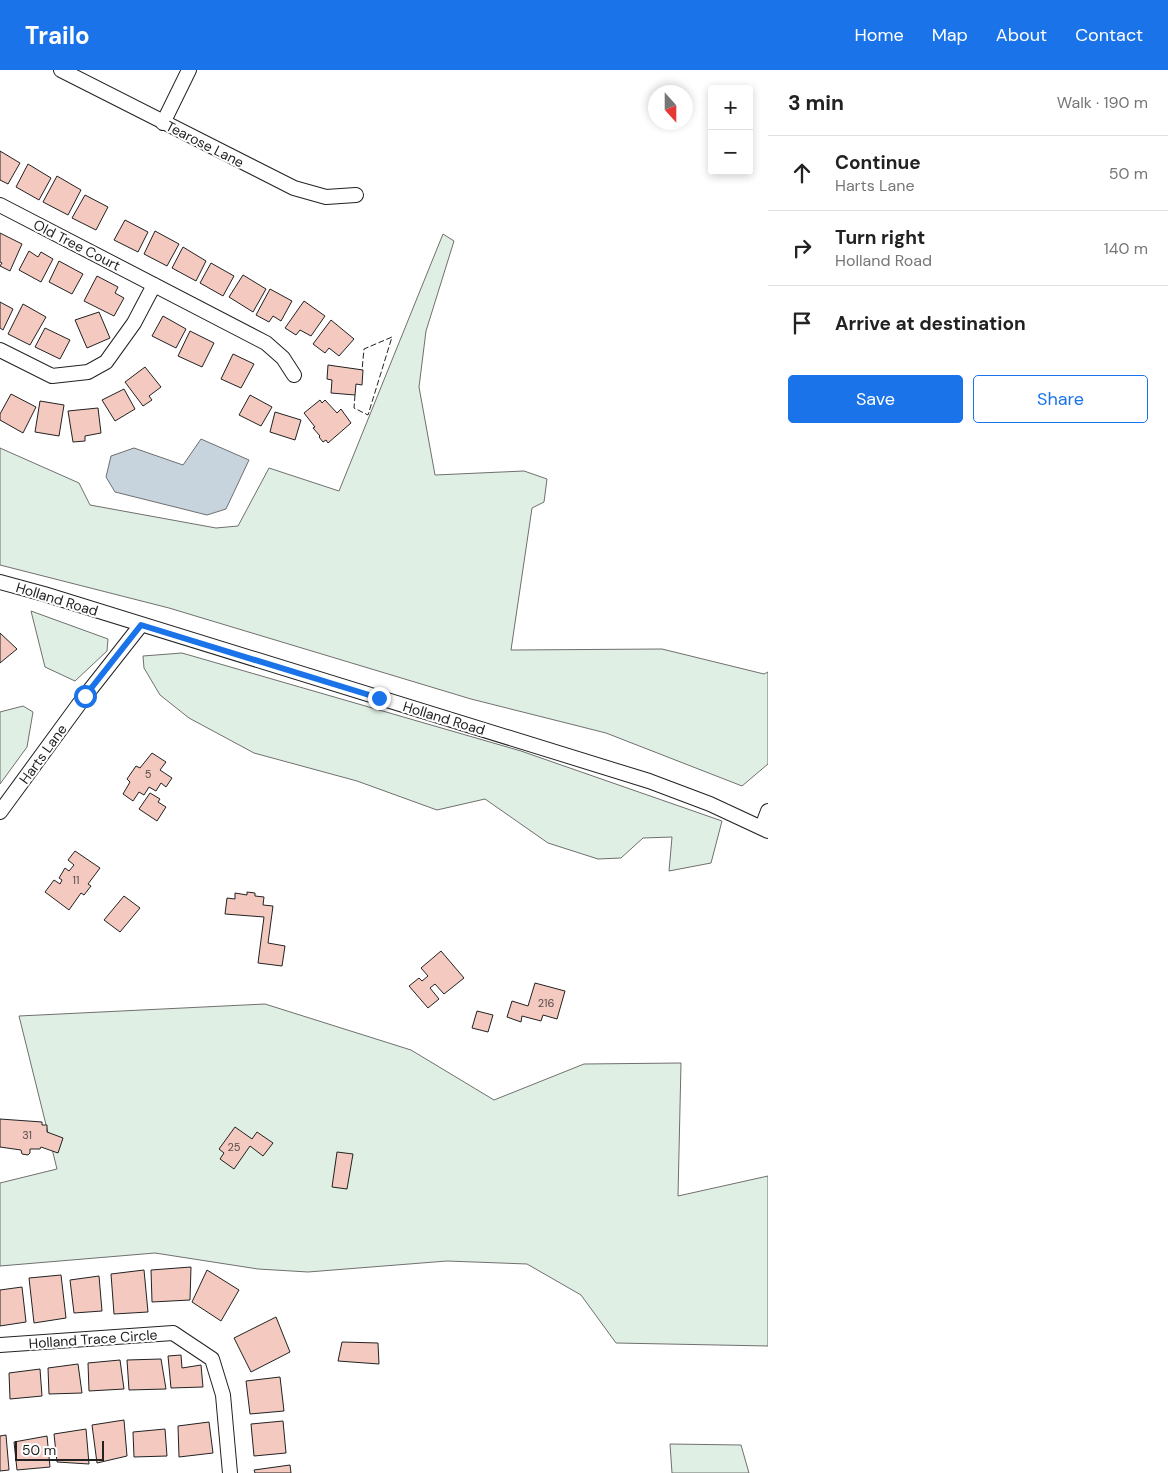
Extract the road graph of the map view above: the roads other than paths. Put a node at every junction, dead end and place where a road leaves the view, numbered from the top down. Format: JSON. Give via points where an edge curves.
{"nodes":[{"id":1,"x":60,"y":70,"type":"edge"},
{"id":2,"x":189,"y":70,"type":"edge"},
{"id":3,"x":163,"y":123,"type":"junction"},
{"id":4,"x":356,"y":195,"type":"dead end"},
{"id":5,"x":0,"y":205,"type":"edge"},
{"id":6,"x":154,"y":285,"type":"junction"},
{"id":7,"x":0,"y":350,"type":"edge"},
{"id":8,"x":294,"y":375,"type":"dead end"},
{"id":9,"x":0,"y":582,"type":"edge"},
{"id":10,"x":141,"y":625,"type":"junction"},
{"id":11,"x":768,"y":811,"type":"edge"},
{"id":12,"x":0,"y":812,"type":"edge"},
{"id":13,"x":765,"y":829,"type":"edge"},
{"id":14,"x":0,"y":1345,"type":"edge"},
{"id":15,"x":228,"y":1473,"type":"edge"}],
"edges":[{"from":1,"to":3,"type":"street","name":"Tearose Lane"},
{"from":2,"to":3,"type":"street"},
{"from":3,"to":4,"type":"street","name":"Tearose Lane","via":[[294,188],[326,197]]},
{"from":5,"to":6,"type":"street","name":"Old Tree Court"},
{"from":6,"to":7,"type":"street","via":[[134,323],[106,362],[88,372],[52,376]]},
{"from":6,"to":8,"type":"street","name":"Old Tree Court","via":[[266,343],[283,358]]},
{"from":9,"to":10,"type":"street","name":"Holland Road"},
{"from":10,"to":12,"type":"street","name":"Harts Lane"},
{"from":10,"to":13,"type":"street","name":"Holland Road","via":[[649,781]]},
{"from":11,"to":13,"type":"street"},
{"from":14,"to":15,"type":"street","name":"Holland Trace Circle","via":[[173,1333],[212,1360],[223,1395]]}]}
